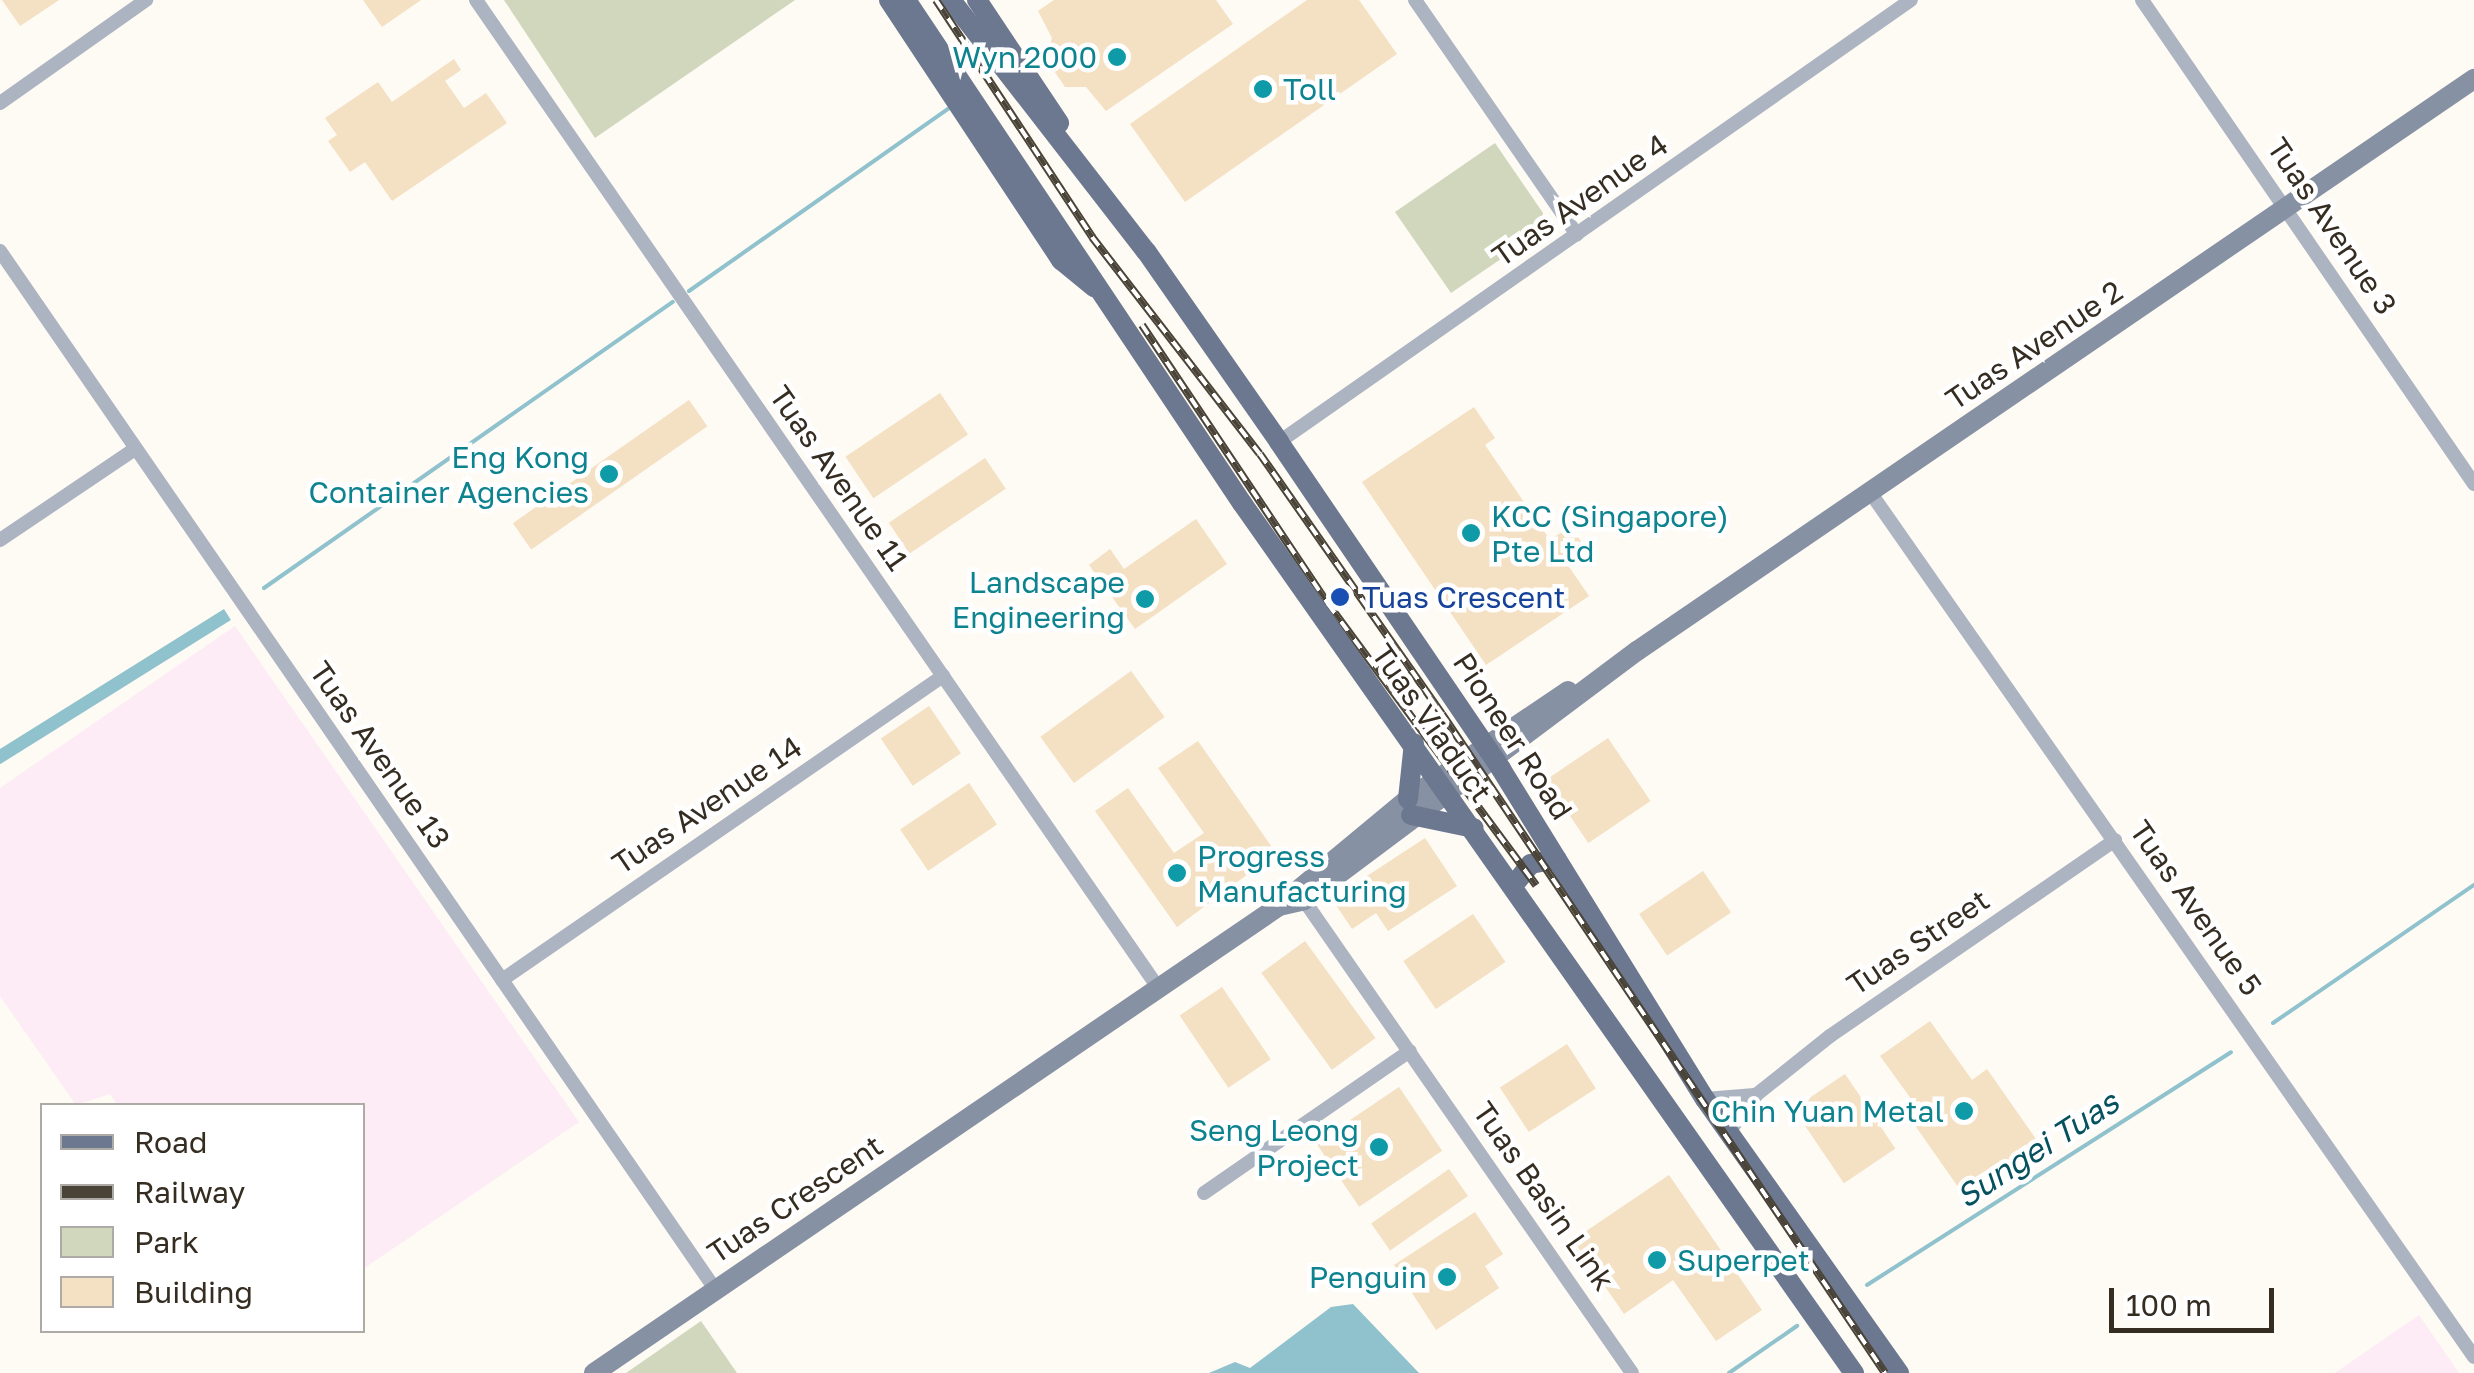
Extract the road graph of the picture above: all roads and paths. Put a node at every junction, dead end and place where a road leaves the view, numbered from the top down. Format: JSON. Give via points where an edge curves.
{"nodes":[{"id":1,"x":146,"y":0,"type":"edge"},
{"id":2,"x":476,"y":0,"type":"edge"},
{"id":3,"x":888,"y":0,"type":"edge"},
{"id":4,"x":906,"y":0,"type":"edge"},
{"id":5,"x":915,"y":0,"type":"edge"},
{"id":6,"x":951,"y":0,"type":"edge"},
{"id":7,"x":978,"y":0,"type":"edge"},
{"id":8,"x":1415,"y":0,"type":"edge"},
{"id":9,"x":1911,"y":0,"type":"edge"},
{"id":10,"x":2142,"y":0,"type":"edge"},
{"id":11,"x":2474,"y":79,"type":"edge"},
{"id":12,"x":0,"y":103,"type":"edge"},
{"id":13,"x":2288,"y":210,"type":"junction"},
{"id":14,"x":1577,"y":235,"type":"junction"},
{"id":15,"x":1141,"y":244,"type":"junction"},
{"id":16,"x":0,"y":251,"type":"edge"},
{"id":17,"x":1100,"y":292,"type":"junction"},
{"id":18,"x":1280,"y":442,"type":"junction"},
{"id":19,"x":135,"y":449,"type":"junction"},
{"id":20,"x":2474,"y":484,"type":"edge"},
{"id":21,"x":1870,"y":492,"type":"junction"},
{"id":22,"x":0,"y":540,"type":"edge"},
{"id":23,"x":942,"y":676,"type":"junction"},
{"id":24,"x":1414,"y":738,"type":"junction"},
{"id":25,"x":1490,"y":753,"type":"junction"},
{"id":26,"x":1446,"y":783,"type":"junction"},
{"id":27,"x":1410,"y":807,"type":"junction"},
{"id":28,"x":1480,"y":830,"type":"junction"},
{"id":29,"x":2116,"y":840,"type":"junction"},
{"id":30,"x":1557,"y":859,"type":"junction"},
{"id":31,"x":1517,"y":881,"type":"junction"},
{"id":32,"x":1299,"y":894,"type":"junction"},
{"id":33,"x":502,"y":980,"type":"junction"},
{"id":34,"x":1157,"y":986,"type":"junction"},
{"id":35,"x":1410,"y":1051,"type":"junction"},
{"id":36,"x":1756,"y":1095,"type":"junction"},
{"id":37,"x":1705,"y":1099,"type":"junction"},
{"id":38,"x":1729,"y":1132,"type":"junction"},
{"id":39,"x":1204,"y":1193,"type":"dead end"},
{"id":40,"x":715,"y":1289,"type":"junction"},
{"id":41,"x":2474,"y":1357,"type":"edge"},
{"id":42,"x":594,"y":1373,"type":"edge"},
{"id":43,"x":1632,"y":1373,"type":"edge"},
{"id":44,"x":1854,"y":1373,"type":"edge"},
{"id":45,"x":1862,"y":1373,"type":"edge"},
{"id":46,"x":1899,"y":1373,"type":"edge"}],
"edges":[{"from":1,"to":12,"type":"street"},
{"from":2,"to":23,"type":"street","name":"Tuas Avenue 11"},
{"from":3,"to":17,"type":"main road","via":[[1062,260]]},
{"from":4,"to":17,"type":"main road","name":"Tuas Viaduct","bridge":true},
{"from":5,"to":24,"type":"main road"},
{"from":6,"to":15,"type":"main road","name":"Pioneer Road"},
{"from":7,"to":15,"type":"main road"},
{"from":8,"to":14,"type":"street"},
{"from":9,"to":14,"type":"street","name":"Tuas Avenue 4"},
{"from":10,"to":13,"type":"street","name":"Tuas Avenue 3"},
{"from":11,"to":13,"type":"street","name":"Tuas Avenue 2"},
{"from":13,"to":20,"type":"street","name":"Tuas Avenue 3"},
{"from":13,"to":21,"type":"street","name":"Tuas Avenue 2"},
{"from":14,"to":18,"type":"street","name":"Tuas Avenue 4"},
{"from":15,"to":18,"type":"main road","name":"Pioneer Road"},
{"from":16,"to":19,"type":"street","name":"Tuas Avenue 13"},
{"from":17,"to":44,"type":"main road","name":"Tuas Viaduct","bridge":true},
{"from":18,"to":25,"type":"main road","name":"Pioneer Road"},
{"from":19,"to":22,"type":"street"},
{"from":19,"to":33,"type":"street","name":"Tuas Avenue 13"},
{"from":21,"to":25,"type":"street","name":"Tuas Avenue 2"},
{"from":21,"to":29,"type":"street","name":"Tuas Avenue 5"},
{"from":23,"to":33,"type":"street","name":"Tuas Avenue 14"},
{"from":23,"to":34,"type":"street","name":"Tuas Avenue 11"},
{"from":24,"to":26,"type":"main road"},
{"from":24,"to":27,"type":"main road"},
{"from":25,"to":26,"type":"street","name":"Tuas Crescent"},
{"from":25,"to":30,"type":"main road","name":"Pioneer Road"},
{"from":26,"to":27,"type":"street","name":"Tuas Crescent"},
{"from":26,"to":28,"type":"main road"},
{"from":27,"to":28,"type":"main road"},
{"from":27,"to":32,"type":"street","name":"Tuas Crescent"},
{"from":28,"to":31,"type":"main road"},
{"from":29,"to":36,"type":"street","name":"Tuas Street"},
{"from":29,"to":41,"type":"street","name":"Tuas Avenue 5"},
{"from":30,"to":31,"type":"main road","via":[[1531,864]]},
{"from":30,"to":37,"type":"main road","name":"Pioneer Road"},
{"from":31,"to":45,"type":"main road"},
{"from":32,"to":34,"type":"street","name":"Tuas Crescent"},
{"from":32,"to":35,"type":"street","name":"Tuas Basin Link"},
{"from":33,"to":40,"type":"street","name":"Tuas Avenue 13"},
{"from":34,"to":40,"type":"street","name":"Tuas Crescent"},
{"from":35,"to":39,"type":"street"},
{"from":35,"to":43,"type":"street","name":"Tuas Basin Link"},
{"from":36,"to":37,"type":"street"},
{"from":36,"to":38,"type":"street","name":"Tuas Street"},
{"from":37,"to":38,"type":"main road","name":"Pioneer Road"},
{"from":38,"to":46,"type":"main road","name":"Pioneer Road"},
{"from":40,"to":42,"type":"street","name":"Tuas Crescent"}]}
